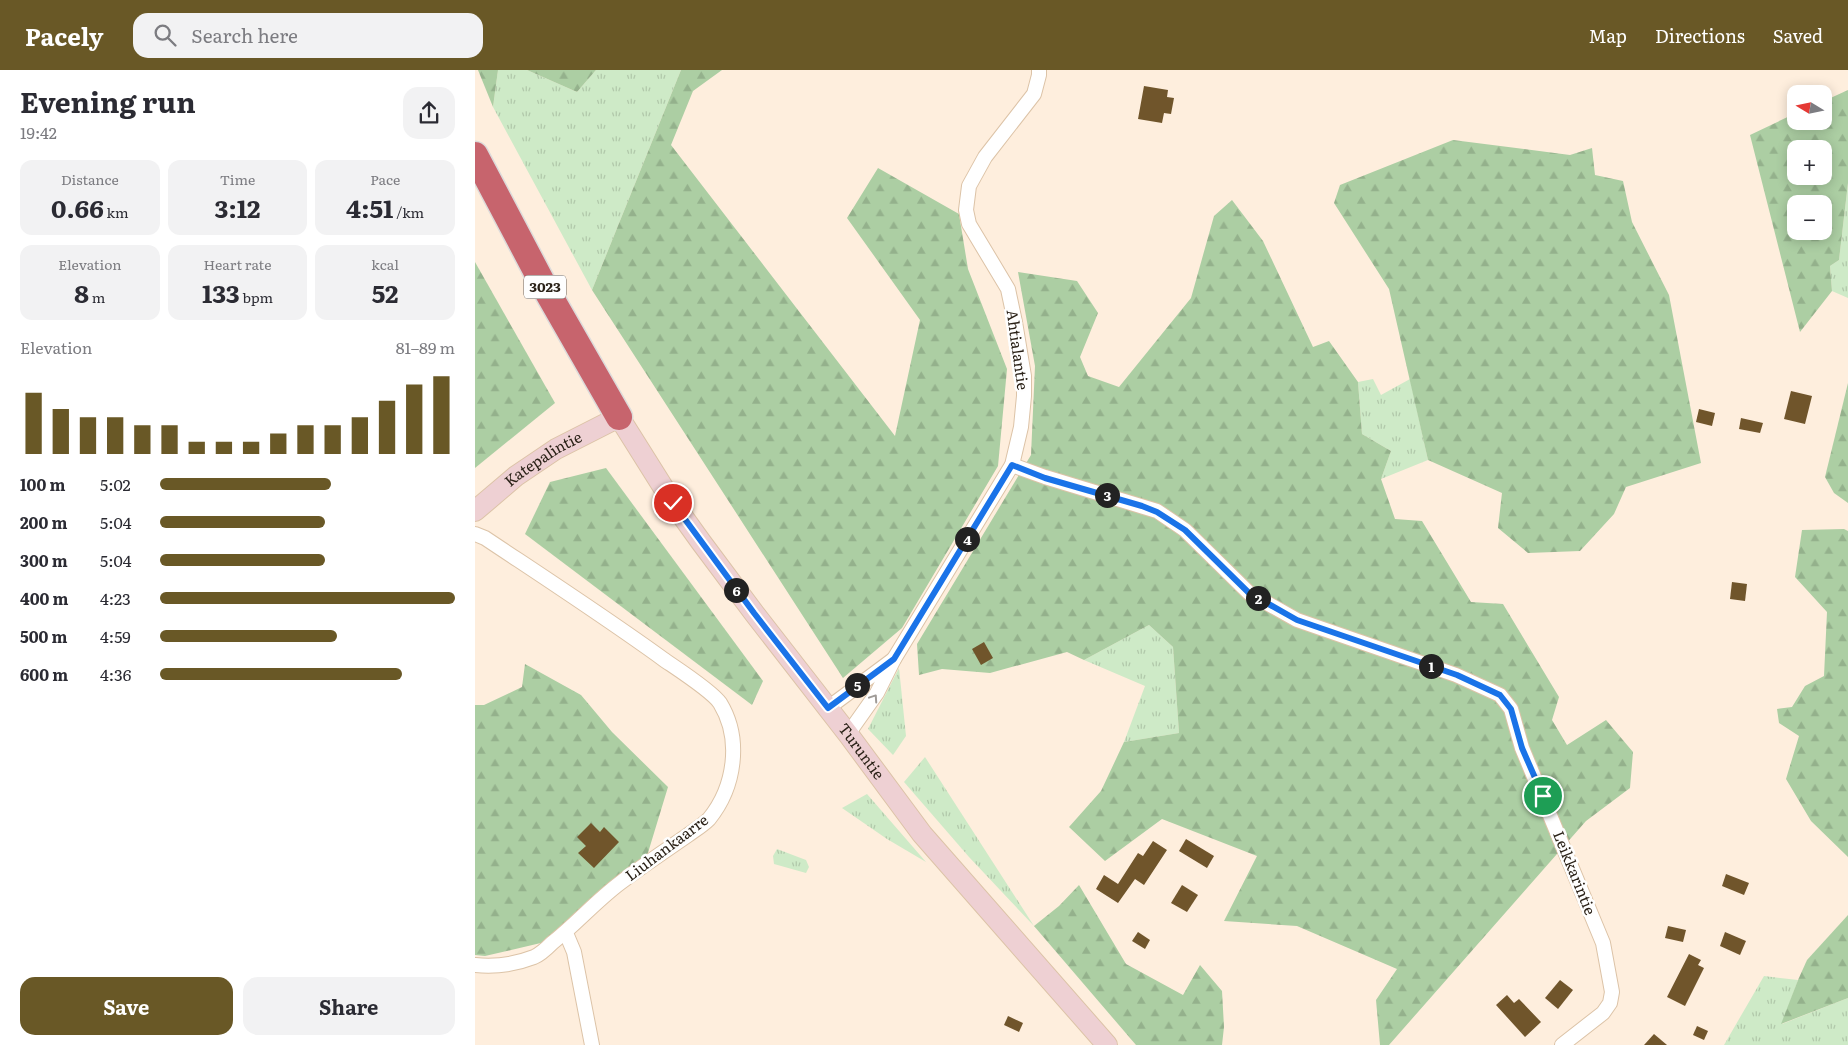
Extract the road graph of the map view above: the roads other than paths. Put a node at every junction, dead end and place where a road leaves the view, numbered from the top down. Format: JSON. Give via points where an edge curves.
{"nodes":[{"id":1,"x":1039,"y":70,"type":"edge"},
{"id":2,"x":475,"y":155,"type":"edge"},
{"id":3,"x":619,"y":417,"type":"junction"},
{"id":4,"x":1012,"y":465,"type":"junction"},
{"id":5,"x":475,"y":511,"type":"edge"},
{"id":6,"x":475,"y":534,"type":"edge"},
{"id":7,"x":894,"y":659,"type":"junction"},
{"id":8,"x":828,"y":708,"type":"junction"},
{"id":9,"x":848,"y":734,"type":"junction"},
{"id":10,"x":566,"y":933,"type":"junction"},
{"id":11,"x":475,"y":965,"type":"edge"},
{"id":12,"x":592,"y":1045,"type":"edge"},
{"id":13,"x":1107,"y":1045,"type":"edge"},
{"id":14,"x":1562,"y":1045,"type":"edge"}],
"edges":[{"from":1,"to":4,"type":"street","name":"Ahtialantie","via":[[1034,94],[985,157],[969,186],[966,210],[969,224],[1008,289],[1015,322],[1024,396]]},
{"from":2,"to":3,"type":"highway","number":"3023","via":[[544,286]]},
{"from":3,"to":5,"type":"main road","name":"Katepalintie","via":[[556,449],[516,476]]},
{"from":3,"to":8,"type":"main road","name":"Turuntie","via":[[701,542]]},
{"from":4,"to":7,"type":"street","name":"Ahtialantie"},
{"from":4,"to":14,"type":"street","name":"Leikkarintie","via":[[1157,512],[1185,530],[1249,593],[1297,620],[1457,675],[1500,695],[1511,709],[1522,748],[1603,943],[1612,992],[1603,1013]]},
{"from":6,"to":10,"type":"street","name":"Liuhankaarre","via":[[591,608],[685,674],[718,700],[732,734],[731,775],[720,803],[707,821],[612,889]]},
{"from":7,"to":8,"type":"street","name":"Ahtialantie"},
{"from":9,"to":7,"type":"street","name":"Ahtialantie","one_way":true,"via":[[877,693]]},
{"from":8,"to":9,"type":"main road","name":"Turuntie"},
{"from":9,"to":13,"type":"main road","name":"Turuntie","via":[[923,834]]},
{"from":10,"to":11,"type":"street","name":"Liuhankaarre","via":[[536,956],[509,963]]},
{"from":10,"to":12,"type":"street","via":[[574,952]]}]}
